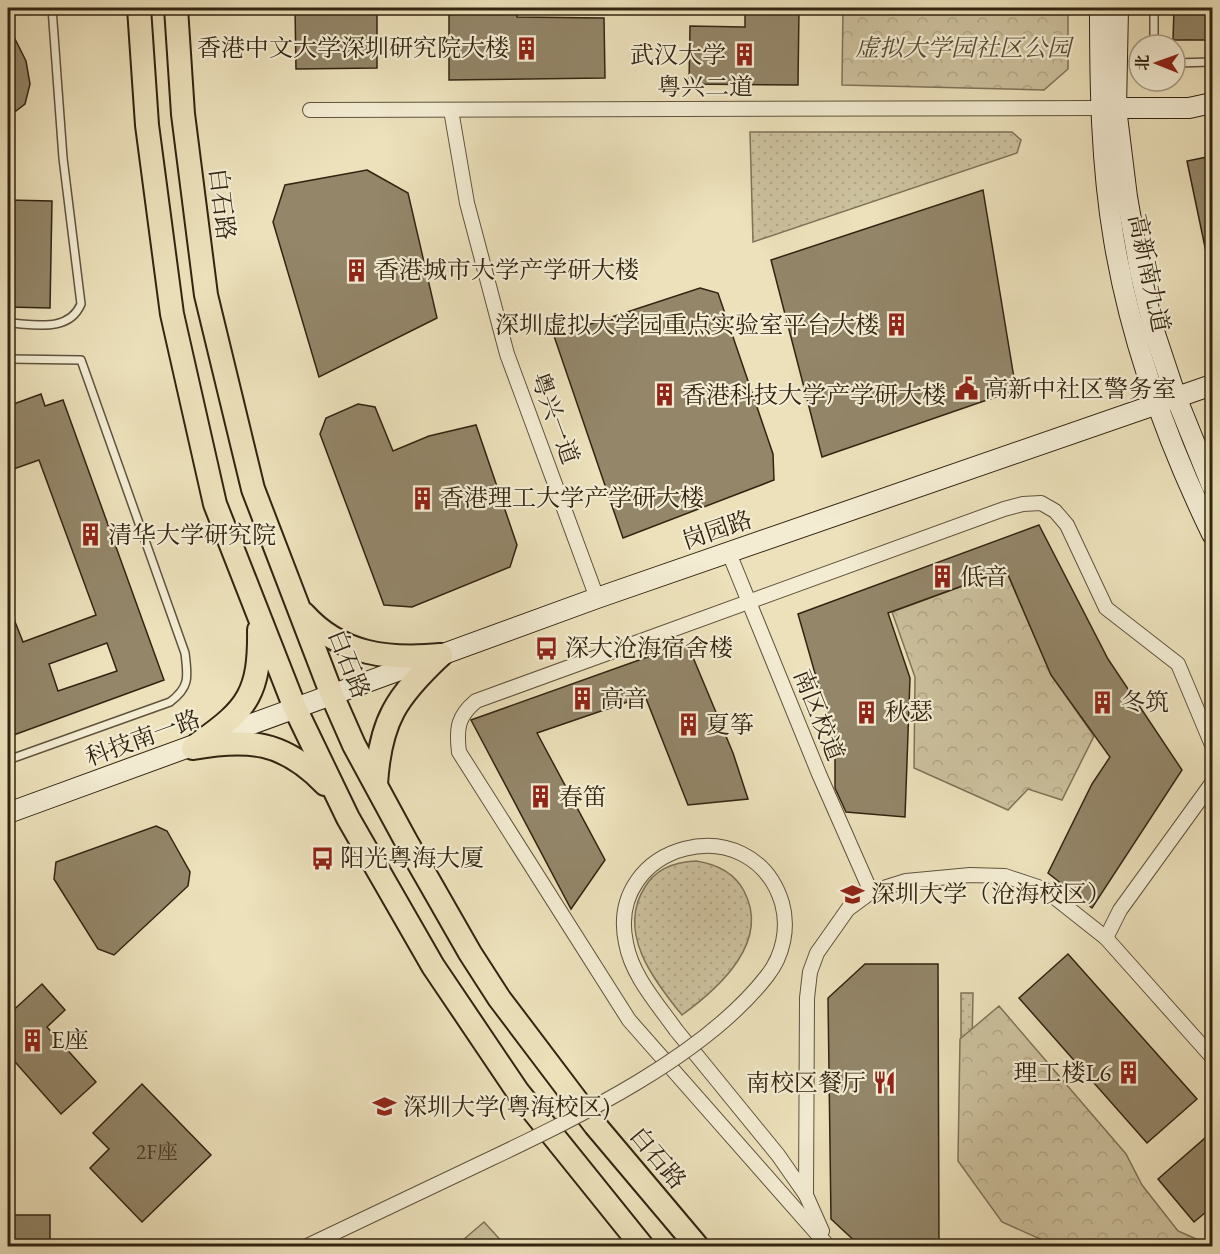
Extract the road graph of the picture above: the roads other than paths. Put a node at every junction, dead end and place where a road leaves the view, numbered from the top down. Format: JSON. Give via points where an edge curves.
{"nodes":[{"id":1,"x":52,"y":8,"type":"edge"},
{"id":2,"x":139,"y":8,"type":"edge"},
{"id":3,"x":176,"y":8,"type":"edge"},
{"id":4,"x":1100,"y":8,"type":"edge"},
{"id":5,"x":1118,"y":8,"type":"edge"},
{"id":6,"x":1154,"y":8,"type":"edge"},
{"id":7,"x":1154,"y":33,"type":"edge"},
{"id":8,"x":1212,"y":62,"type":"edge"},
{"id":9,"x":1187,"y":63,"type":"edge"},
{"id":10,"x":1212,"y":103,"type":"edge"},
{"id":11,"x":1108,"y":108,"type":"junction"},
{"id":12,"x":310,"y":110,"type":"dead end"},
{"id":13,"x":451,"y":110,"type":"junction"},
{"id":14,"x":8,"y":324,"type":"edge"},
{"id":15,"x":8,"y":359,"type":"edge"},
{"id":16,"x":1212,"y":385,"type":"edge"},
{"id":17,"x":1166,"y":400,"type":"junction"},
{"id":18,"x":1212,"y":486,"type":"edge"},
{"id":19,"x":1212,"y":534,"type":"edge"},
{"id":20,"x":729,"y":553,"type":"junction"},
{"id":21,"x":597,"y":598,"type":"junction"},
{"id":22,"x":749,"y":604,"type":"junction"},
{"id":23,"x":299,"y":609,"type":"junction"},
{"id":24,"x":259,"y":617,"type":"junction"},
{"id":25,"x":441,"y":655,"type":"junction"},
{"id":26,"x":332,"y":695,"type":"junction"},
{"id":27,"x":295,"y":708,"type":"junction"},
{"id":28,"x":1212,"y":746,"type":"edge"},
{"id":29,"x":193,"y":748,"type":"junction"},
{"id":30,"x":8,"y":760,"type":"edge"},
{"id":31,"x":1212,"y":783,"type":"edge"},
{"id":32,"x":376,"y":784,"type":"junction"},
{"id":33,"x":338,"y":797,"type":"junction"},
{"id":34,"x":8,"y":813,"type":"edge"},
{"id":35,"x":871,"y":892,"type":"junction"},
{"id":36,"x":1106,"y":938,"type":"junction"},
{"id":37,"x":1212,"y":1057,"type":"edge"},
{"id":38,"x":806,"y":1195,"type":"junction"},
{"id":39,"x":307,"y":1246,"type":"edge"},
{"id":40,"x":642,"y":1246,"type":"edge"},
{"id":41,"x":697,"y":1246,"type":"edge"},
{"id":42,"x":830,"y":1246,"type":"edge"}],
"edges":[{"from":1,"to":14,"type":"lane","via":[[63,158],[81,304],[65,322]]},
{"from":2,"to":24,"type":"main road","via":[[147,125],[172,314],[215,504]]},
{"from":3,"to":23,"type":"main road","name":"白石路","via":[[183,114],[206,295],[253,489]]},
{"from":4,"to":11,"type":"street","name":"高新南九道"},
{"from":5,"to":11,"type":"street","name":"高新南九道"},
{"from":6,"to":7,"type":"lane"},
{"from":8,"to":9,"type":"lane"},
{"from":10,"to":11,"type":"street","via":[[1189,108]]},
{"from":11,"to":13,"type":"street","name":"粤兴二道"},
{"from":11,"to":17,"type":"street","name":"高新南九道","via":[[1108,197],[1121,277],[1139,350]]},
{"from":12,"to":13,"type":"street","name":"粤兴二道"},
{"from":13,"to":21,"type":"street","name":"粤兴一道","via":[[467,203],[507,354]]},
{"from":15,"to":30,"type":"lane","via":[[81,360],[185,653],[188,675],[184,692],[170,702]]},
{"from":16,"to":17,"type":"street","name":"岗园路"},
{"from":17,"to":18,"type":"street","name":"高新南九道"},
{"from":17,"to":19,"type":"street","name":"高新南九道","via":[[1194,495]]},
{"from":17,"to":20,"type":"street","name":"岗园路"},
{"from":20,"to":21,"type":"street","name":"岗园路"},
{"from":20,"to":22,"type":"street","name":"南区校道"},
{"from":21,"to":25,"type":"street","name":"岗园路"},
{"from":22,"to":28,"type":"street","via":[[1004,509],[1041,503],[1067,525],[1106,608],[1178,664]]},
{"from":22,"to":35,"type":"street","name":"南区校道"},
{"from":22,"to":42,"type":"street","via":[[476,701],[463,711],[456,730],[459,752],[629,1020]]},
{"from":23,"to":25,"type":"main road","via":[[316,628],[353,649],[390,657]]},
{"from":23,"to":26,"type":"main road","name":"白石路"},
{"from":24,"to":27,"type":"main road"},
{"from":24,"to":29,"type":"main road","via":[[257,674],[243,707],[230,722]]},
{"from":25,"to":26,"type":"street","name":"岗园路"},
{"from":25,"to":32,"type":"main road","via":[[402,693],[392,711],[383,737]]},
{"from":26,"to":27,"type":"street","name":"岗园路"},
{"from":26,"to":32,"type":"main road","name":"白石路"},
{"from":27,"to":29,"type":"street","name":"科技南一路"},
{"from":27,"to":33,"type":"main road"},
{"from":29,"to":33,"type":"main road","via":[[224,742],[282,750],[313,771]]},
{"from":29,"to":34,"type":"street","name":"科技南一路"},
{"from":31,"to":36,"type":"street","via":[[1120,910]]},
{"from":32,"to":41,"type":"main road","name":"白石路","via":[[499,998],[596,1125]]},
{"from":33,"to":40,"type":"main road","via":[[391,895],[473,1028],[525,1100]]},
{"from":35,"to":36,"type":"street","via":[[906,881],[970,874],[1005,876],[1044,889]]},
{"from":35,"to":38,"type":"street","via":[[848,909],[832,928],[810,972]]},
{"from":36,"to":37,"type":"street"},
{"from":38,"to":39,"type":"street","bridge":true,"via":[[778,1155],[691,1048],[683,1039],[676,1030],[642,982],[629,954],[625,914],[635,885],[652,864],[687,847],[731,849],[756,864],[775,887],[785,925],[783,944],[777,961],[761,983],[711,1030],[692,1044],[683,1051],[673,1058],[611,1098]]},
{"from":38,"to":42,"type":"street"}]}
